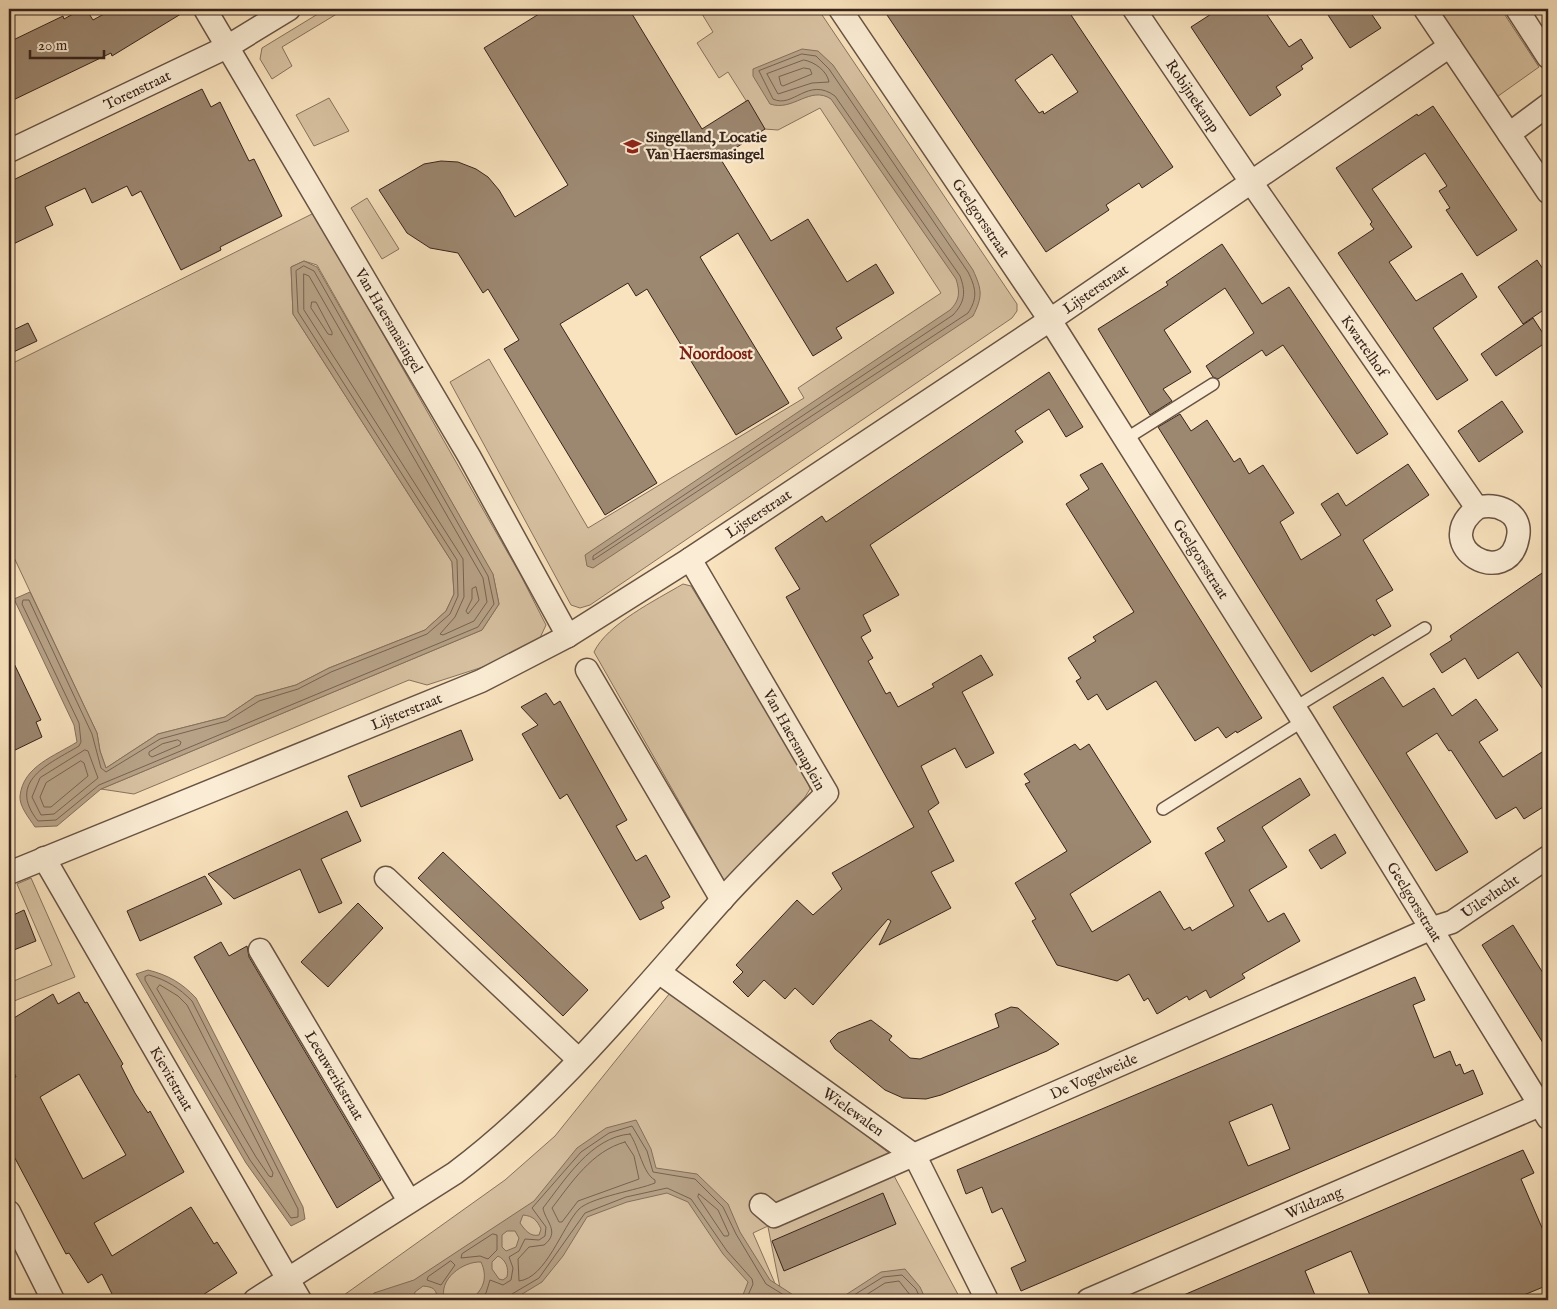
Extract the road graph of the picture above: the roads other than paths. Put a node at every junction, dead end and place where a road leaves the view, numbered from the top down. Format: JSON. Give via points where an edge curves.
{"nodes":[{"id":1,"x":205,"y":9,"type":"edge"},
{"id":2,"x":290,"y":9,"type":"edge"},
{"id":3,"x":840,"y":9,"type":"edge"},
{"id":4,"x":1134,"y":9,"type":"edge"},
{"id":5,"x":1425,"y":9,"type":"edge"},
{"id":6,"x":1517,"y":9,"type":"edge"},
{"id":7,"x":1450,"y":46,"type":"junction"},
{"id":8,"x":227,"y":47,"type":"junction"},
{"id":9,"x":1548,"y":57,"type":"edge"},
{"id":10,"x":1548,"y":105,"type":"edge"},
{"id":11,"x":1509,"y":134,"type":"junction"},
{"id":12,"x":9,"y":151,"type":"edge"},
{"id":13,"x":1251,"y":182,"type":"junction"},
{"id":14,"x":1548,"y":192,"type":"edge"},
{"id":15,"x":1050,"y":320,"type":"junction"},
{"id":16,"x":1213,"y":384,"type":"dead end"},
{"id":17,"x":1124,"y":440,"type":"junction"},
{"id":18,"x":1477,"y":508,"type":"dead end"},
{"id":19,"x":690,"y":559,"type":"junction"},
{"id":20,"x":1425,"y":628,"type":"dead end"},
{"id":21,"x":568,"y":636,"type":"junction"},
{"id":22,"x":587,"y":670,"type":"dead end"},
{"id":23,"x":1298,"y":715,"type":"junction"},
{"id":24,"x":1163,"y":809,"type":"dead end"},
{"id":25,"x":1548,"y":857,"type":"edge"},
{"id":26,"x":44,"y":858,"type":"junction"},
{"id":27,"x":9,"y":873,"type":"edge"},
{"id":28,"x":386,"y":878,"type":"dead end"},
{"id":29,"x":722,"y":900,"type":"junction"},
{"id":30,"x":1430,"y":929,"type":"junction"},
{"id":31,"x":260,"y":950,"type":"dead end"},
{"id":32,"x":660,"y":973,"type":"junction"},
{"id":33,"x":578,"y":1059,"type":"junction"},
{"id":34,"x":1544,"y":1112,"type":"edge"},
{"id":35,"x":915,"y":1156,"type":"junction"},
{"id":36,"x":409,"y":1201,"type":"junction"},
{"id":37,"x":761,"y":1205,"type":"dead end"},
{"id":38,"x":9,"y":1212,"type":"edge"},
{"id":39,"x":288,"y":1280,"type":"junction"},
{"id":40,"x":53,"y":1300,"type":"edge"},
{"id":41,"x":255,"y":1300,"type":"edge"},
{"id":42,"x":300,"y":1300,"type":"edge"},
{"id":43,"x":987,"y":1300,"type":"edge"},
{"id":44,"x":1088,"y":1300,"type":"edge"}],
"edges":[{"from":1,"to":8,"type":"street","name":"Van Haersmasingel"},
{"from":2,"to":8,"type":"street","name":"Torenstraat"},
{"from":3,"to":15,"type":"street","name":"Geelgorsstraat"},
{"from":4,"to":13,"type":"street","name":"Robijnekamp"},
{"from":5,"to":7,"type":"street"},
{"from":6,"to":9,"type":"street"},
{"from":7,"to":11,"type":"street"},
{"from":7,"to":13,"type":"street","name":"Lijsterstraat"},
{"from":8,"to":12,"type":"street","name":"Torenstraat"},
{"from":8,"to":21,"type":"street","name":"Van Haersmasingel","via":[[469,456]]},
{"from":10,"to":11,"type":"street"},
{"from":11,"to":14,"type":"street"},
{"from":13,"to":15,"type":"street","name":"Lijsterstraat"},
{"from":13,"to":18,"type":"street","name":"Kwartelhof"},
{"from":15,"to":17,"type":"street","name":"Geelgorsstraat"},
{"from":15,"to":19,"type":"street","name":"Lijsterstraat"},
{"from":16,"to":17,"type":"lane"},
{"from":17,"to":23,"type":"street","name":"Geelgorsstraat"},
{"from":19,"to":21,"type":"street","name":"Lijsterstraat"},
{"from":19,"to":29,"type":"street","name":"Van Haersmaplein","via":[[827,793]]},
{"from":20,"to":23,"type":"lane"},
{"from":21,"to":26,"type":"street","name":"Lijsterstraat","via":[[482,681]]},
{"from":22,"to":29,"type":"street"},
{"from":23,"to":24,"type":"lane"},
{"from":23,"to":30,"type":"street","name":"Geelgorsstraat"},
{"from":25,"to":30,"type":"street","name":"Uilevlucht","via":[[1452,922]]},
{"from":26,"to":27,"type":"street","name":"Lijsterstraat"},
{"from":26,"to":39,"type":"street","name":"Kievitstraat"},
{"from":28,"to":33,"type":"street"},
{"from":29,"to":32,"type":"street","name":"Van Haersmaplein"},
{"from":30,"to":34,"type":"street","name":"Geelgorsstraat"},
{"from":30,"to":35,"type":"street","name":"De Vogelweide"},
{"from":31,"to":36,"type":"street","name":"Leeuwerikstraat"},
{"from":32,"to":33,"type":"street"},
{"from":32,"to":35,"type":"street","name":"Wielewalen"},
{"from":33,"to":36,"type":"street","via":[[484,1151]]},
{"from":34,"to":44,"type":"street","name":"Wildzang"},
{"from":35,"to":37,"type":"street","name":"De Vogelweide","via":[[774,1216]]},
{"from":35,"to":43,"type":"street","name":"Wielewalen"},
{"from":36,"to":39,"type":"street"},
{"from":38,"to":40,"type":"street"},
{"from":39,"to":41,"type":"street"},
{"from":39,"to":42,"type":"street","name":"Kievitstraat"}]}
